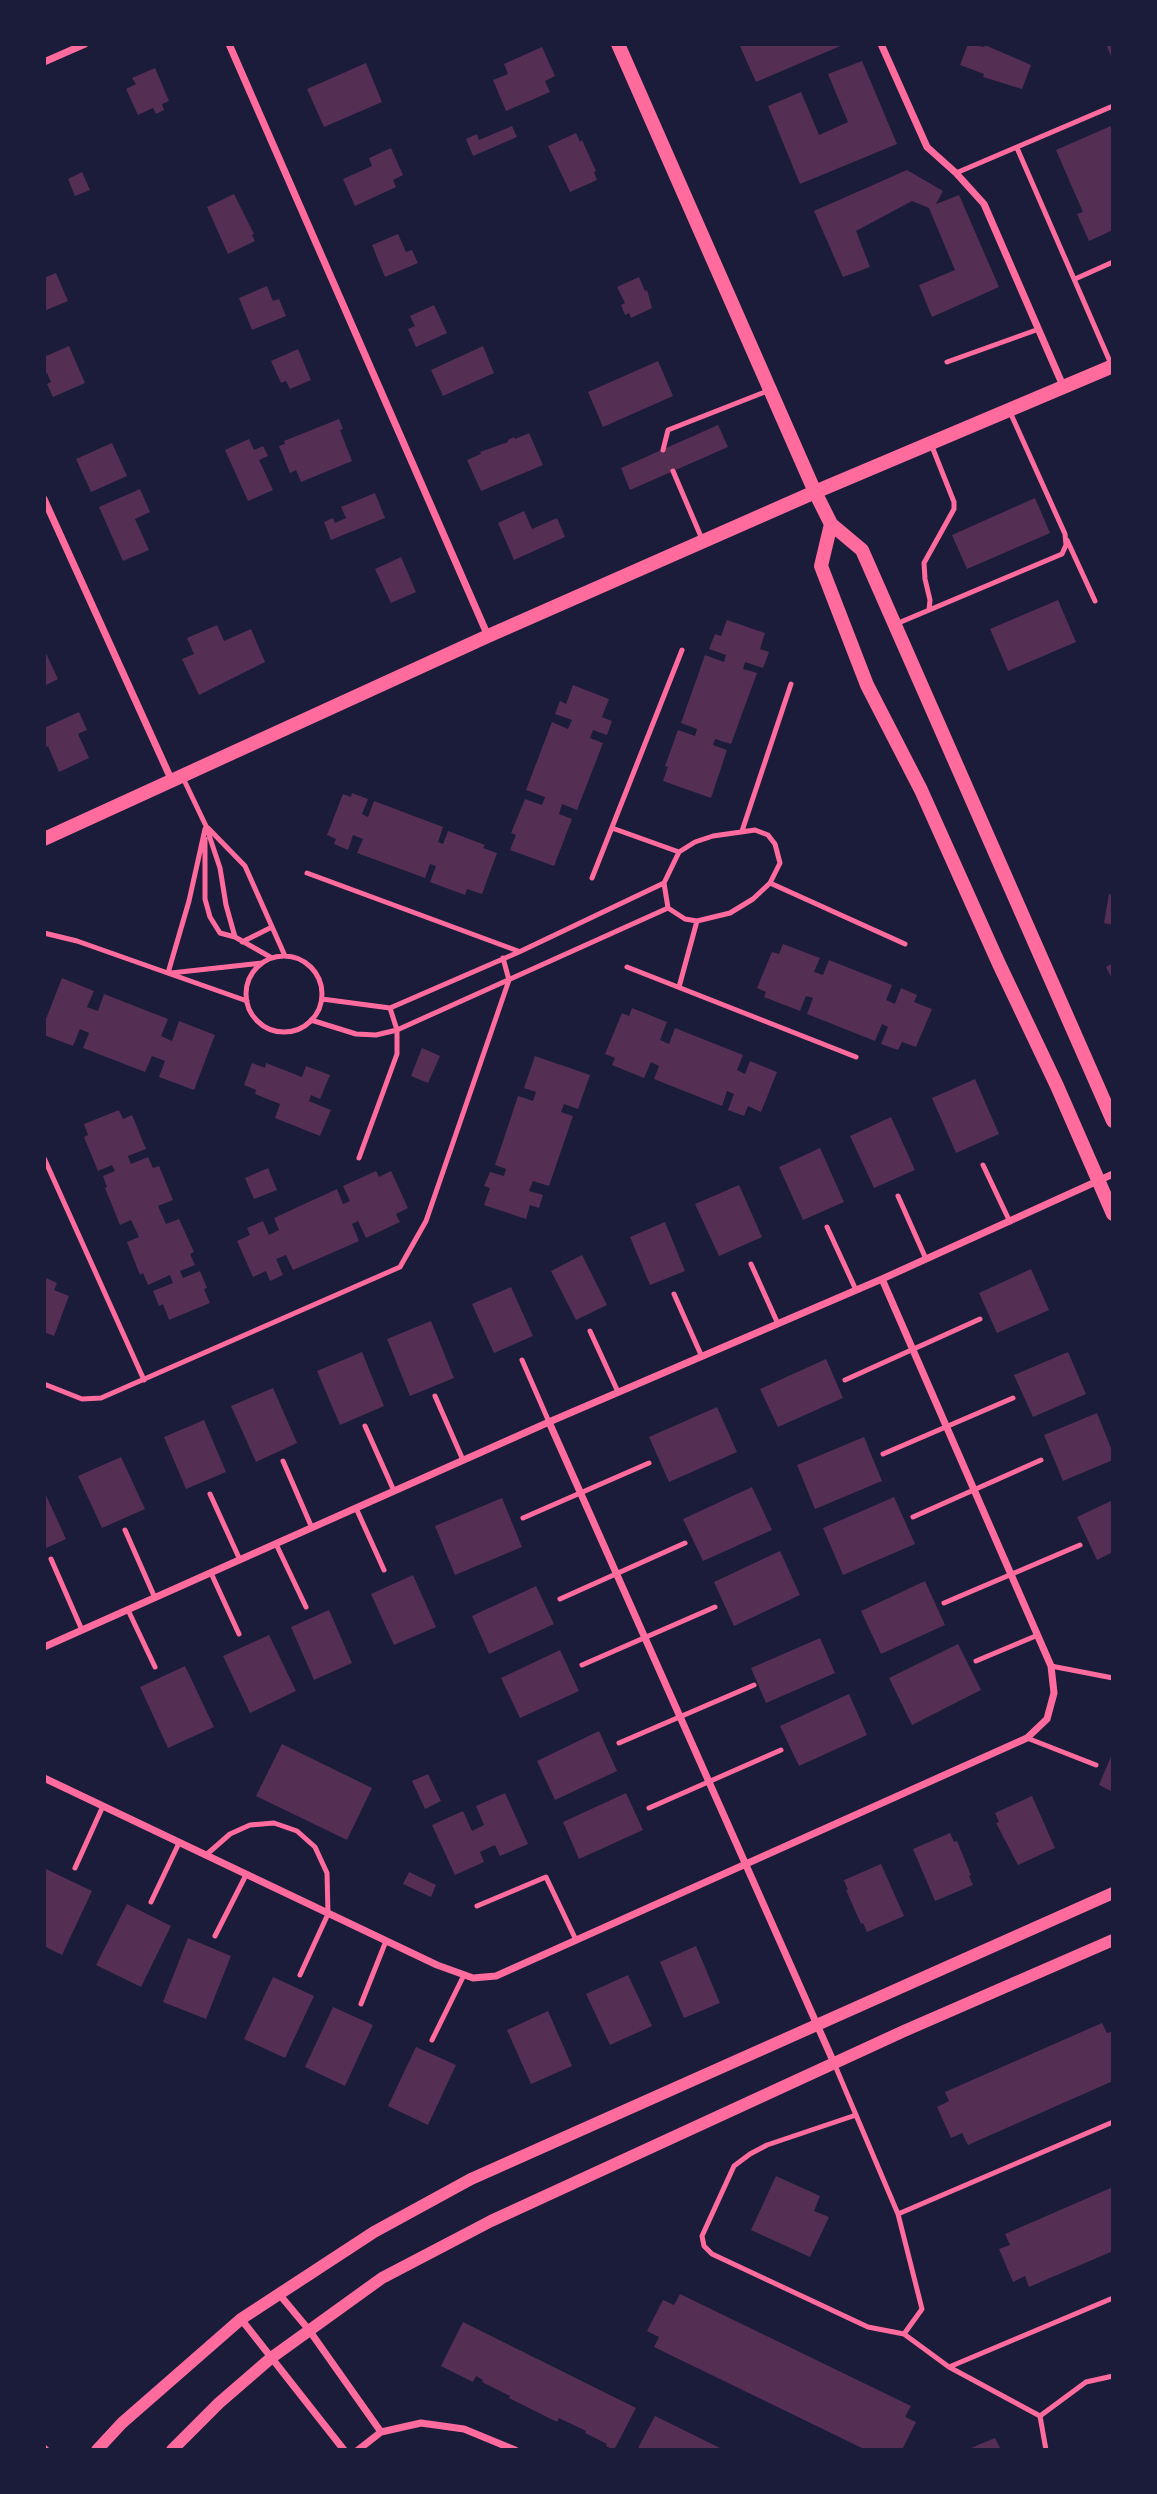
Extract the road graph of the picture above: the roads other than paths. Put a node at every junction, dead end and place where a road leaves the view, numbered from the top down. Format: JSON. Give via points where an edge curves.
{"nodes":[{"id":1,"x":85,"y":44,"type":"edge"},
{"id":2,"x":229,"y":44,"type":"edge"},
{"id":3,"x":618,"y":44,"type":"edge"},
{"id":4,"x":881,"y":44,"type":"edge"},
{"id":5,"x":44,"y":62,"type":"edge"},
{"id":6,"x":1113,"y":106,"type":"edge"},
{"id":7,"x":1017,"y":148,"type":"junction"},
{"id":8,"x":956,"y":173,"type":"junction"},
{"id":9,"x":1113,"y":262,"type":"edge"},
{"id":10,"x":1075,"y":279,"type":"junction"},
{"id":11,"x":1039,"y":329,"type":"junction"},
{"id":12,"x":947,"y":362,"type":"dead end"},
{"id":13,"x":1113,"y":367,"type":"edge"},
{"id":14,"x":1064,"y":388,"type":"junction"},
{"id":15,"x":770,"y":390,"type":"junction"},
{"id":16,"x":1009,"y":411,"type":"junction"},
{"id":17,"x":931,"y":444,"type":"junction"},
{"id":18,"x":663,"y":450,"type":"dead end"},
{"id":19,"x":673,"y":471,"type":"dead end"},
{"id":20,"x":815,"y":492,"type":"junction"},
{"id":21,"x":44,"y":499,"type":"edge"},
{"id":22,"x":831,"y":524,"type":"junction"},
{"id":23,"x":1065,"y":534,"type":"junction"},
{"id":24,"x":703,"y":542,"type":"junction"},
{"id":25,"x":1095,"y":601,"type":"dead end"},
{"id":26,"x":929,"y":610,"type":"junction"},
{"id":27,"x":895,"y":624,"type":"junction"},
{"id":28,"x":488,"y":636,"type":"junction"},
{"id":29,"x":682,"y":650,"type":"dead end"},
{"id":30,"x":791,"y":684,"type":"dead end"},
{"id":31,"x":177,"y":779,"type":"junction"},
{"id":32,"x":206,"y":826,"type":"junction"},
{"id":33,"x":612,"y":828,"type":"junction"},
{"id":34,"x":742,"y":831,"type":"junction"},
{"id":35,"x":44,"y":839,"type":"edge"},
{"id":36,"x":679,"y":852,"type":"junction"},
{"id":37,"x":307,"y":873,"type":"dead end"},
{"id":38,"x":592,"y":878,"type":"dead end"},
{"id":39,"x":664,"y":883,"type":"junction"},
{"id":40,"x":770,"y":883,"type":"junction"},
{"id":41,"x":668,"y":908,"type":"junction"},
{"id":42,"x":697,"y":920,"type":"junction"},
{"id":43,"x":272,"y":927,"type":"junction"},
{"id":44,"x":44,"y":933,"type":"edge"},
{"id":45,"x":235,"y":937,"type":"junction"},
{"id":46,"x":243,"y":942,"type":"junction"},
{"id":47,"x":905,"y":944,"type":"dead end"},
{"id":48,"x":519,"y":951,"type":"junction"},
{"id":49,"x":285,"y":956,"type":"junction"},
{"id":50,"x":272,"y":958,"type":"junction"},
{"id":51,"x":503,"y":958,"type":"junction"},
{"id":52,"x":262,"y":963,"type":"junction"},
{"id":53,"x":627,"y":967,"type":"dead end"},
{"id":54,"x":168,"y":973,"type":"junction"},
{"id":55,"x":509,"y":979,"type":"junction"},
{"id":56,"x":679,"y":987,"type":"junction"},
{"id":57,"x":322,"y":999,"type":"junction"},
{"id":58,"x":247,"y":1001,"type":"junction"},
{"id":59,"x":390,"y":1008,"type":"junction"},
{"id":60,"x":311,"y":1020,"type":"junction"},
{"id":61,"x":397,"y":1030,"type":"junction"},
{"id":62,"x":856,"y":1057,"type":"dead end"},
{"id":63,"x":1113,"y":1121,"type":"edge"},
{"id":64,"x":44,"y":1158,"type":"edge"},
{"id":65,"x":359,"y":1158,"type":"dead end"},
{"id":66,"x":983,"y":1165,"type":"dead end"},
{"id":67,"x":1106,"y":1177,"type":"edge"},
{"id":68,"x":898,"y":1196,"type":"dead end"},
{"id":69,"x":1113,"y":1214,"type":"edge"},
{"id":70,"x":1010,"y":1222,"type":"junction"},
{"id":71,"x":827,"y":1227,"type":"dead end"},
{"id":72,"x":926,"y":1259,"type":"junction"},
{"id":73,"x":751,"y":1264,"type":"dead end"},
{"id":74,"x":882,"y":1279,"type":"junction"},
{"id":75,"x":856,"y":1290,"type":"junction"},
{"id":76,"x":674,"y":1294,"type":"dead end"},
{"id":77,"x":980,"y":1319,"type":"dead end"},
{"id":78,"x":778,"y":1324,"type":"junction"},
{"id":79,"x":590,"y":1331,"type":"dead end"},
{"id":80,"x":913,"y":1350,"type":"junction"},
{"id":81,"x":702,"y":1357,"type":"junction"},
{"id":82,"x":522,"y":1360,"type":"dead end"},
{"id":83,"x":144,"y":1380,"type":"junction"},
{"id":84,"x":845,"y":1380,"type":"dead end"},
{"id":85,"x":44,"y":1384,"type":"edge"},
{"id":86,"x":618,"y":1392,"type":"junction"},
{"id":87,"x":435,"y":1396,"type":"dead end"},
{"id":88,"x":1013,"y":1398,"type":"dead end"},
{"id":89,"x":549,"y":1422,"type":"junction"},
{"id":90,"x":365,"y":1426,"type":"dead end"},
{"id":91,"x":947,"y":1427,"type":"junction"},
{"id":92,"x":883,"y":1454,"type":"dead end"},
{"id":93,"x":463,"y":1460,"type":"junction"},
{"id":94,"x":1041,"y":1460,"type":"dead end"},
{"id":95,"x":283,"y":1461,"type":"dead end"},
{"id":96,"x":649,"y":1463,"type":"dead end"},
{"id":97,"x":974,"y":1490,"type":"junction"},
{"id":98,"x":394,"y":1492,"type":"junction"},
{"id":99,"x":210,"y":1494,"type":"dead end"},
{"id":100,"x":581,"y":1494,"type":"junction"},
{"id":101,"x":355,"y":1508,"type":"junction"},
{"id":102,"x":913,"y":1517,"type":"dead end"},
{"id":103,"x":523,"y":1518,"type":"dead end"},
{"id":104,"x":312,"y":1528,"type":"junction"},
{"id":105,"x":125,"y":1530,"type":"dead end"},
{"id":106,"x":685,"y":1543,"type":"dead end"},
{"id":107,"x":276,"y":1544,"type":"junction"},
{"id":108,"x":1080,"y":1545,"type":"dead end"},
{"id":109,"x":51,"y":1559,"type":"dead end"},
{"id":110,"x":240,"y":1560,"type":"junction"},
{"id":111,"x":384,"y":1570,"type":"dead end"},
{"id":112,"x":211,"y":1573,"type":"junction"},
{"id":113,"x":616,"y":1573,"type":"junction"},
{"id":114,"x":1011,"y":1574,"type":"junction"},
{"id":115,"x":155,"y":1598,"type":"junction"},
{"id":116,"x":560,"y":1599,"type":"dead end"},
{"id":117,"x":944,"y":1603,"type":"dead end"},
{"id":118,"x":306,"y":1606,"type":"dead end"},
{"id":119,"x":715,"y":1607,"type":"dead end"},
{"id":120,"x":128,"y":1610,"type":"junction"},
{"id":121,"x":82,"y":1630,"type":"junction"},
{"id":122,"x":239,"y":1634,"type":"dead end"},
{"id":123,"x":1038,"y":1635,"type":"junction"},
{"id":124,"x":644,"y":1637,"type":"junction"},
{"id":125,"x":44,"y":1647,"type":"edge"},
{"id":126,"x":976,"y":1661,"type":"dead end"},
{"id":127,"x":582,"y":1665,"type":"dead end"},
{"id":128,"x":1051,"y":1666,"type":"junction"},
{"id":129,"x":155,"y":1667,"type":"dead end"},
{"id":130,"x":1113,"y":1678,"type":"edge"},
{"id":131,"x":754,"y":1685,"type":"dead end"},
{"id":132,"x":680,"y":1718,"type":"junction"},
{"id":133,"x":1027,"y":1738,"type":"junction"},
{"id":134,"x":619,"y":1743,"type":"dead end"},
{"id":135,"x":781,"y":1749,"type":"dead end"},
{"id":136,"x":1096,"y":1765,"type":"dead end"},
{"id":137,"x":44,"y":1778,"type":"edge"},
{"id":138,"x":708,"y":1781,"type":"junction"},
{"id":139,"x":103,"y":1806,"type":"junction"},
{"id":140,"x":649,"y":1808,"type":"dead end"},
{"id":141,"x":179,"y":1843,"type":"junction"},
{"id":142,"x":206,"y":1855,"type":"junction"},
{"id":143,"x":745,"y":1864,"type":"junction"},
{"id":144,"x":75,"y":1868,"type":"dead end"},
{"id":145,"x":246,"y":1875,"type":"junction"},
{"id":146,"x":1113,"y":1893,"type":"edge"},
{"id":147,"x":151,"y":1902,"type":"dead end"},
{"id":148,"x":477,"y":1906,"type":"dead end"},
{"id":149,"x":328,"y":1914,"type":"junction"},
{"id":150,"x":215,"y":1936,"type":"dead end"},
{"id":151,"x":576,"y":1940,"type":"junction"},
{"id":152,"x":1113,"y":1940,"type":"edge"},
{"id":153,"x":386,"y":1941,"type":"junction"},
{"id":154,"x":300,"y":1975,"type":"dead end"},
{"id":155,"x":464,"y":1975,"type":"junction"},
{"id":156,"x":361,"y":2004,"type":"dead end"},
{"id":157,"x":817,"y":2024,"type":"junction"},
{"id":158,"x":432,"y":2040,"type":"dead end"},
{"id":159,"x":834,"y":2063,"type":"junction"},
{"id":160,"x":856,"y":2115,"type":"junction"},
{"id":161,"x":1113,"y":2122,"type":"edge"},
{"id":162,"x":898,"y":2214,"type":"junction"},
{"id":163,"x":279,"y":2294,"type":"junction"},
{"id":164,"x":1113,"y":2298,"type":"edge"},
{"id":165,"x":241,"y":2319,"type":"junction"},
{"id":166,"x":309,"y":2330,"type":"junction"},
{"id":167,"x":904,"y":2334,"type":"junction"},
{"id":168,"x":271,"y":2358,"type":"junction"},
{"id":169,"x":949,"y":2367,"type":"junction"},
{"id":170,"x":1113,"y":2376,"type":"edge"},
{"id":171,"x":1040,"y":2416,"type":"junction"},
{"id":172,"x":381,"y":2432,"type":"junction"},
{"id":173,"x":97,"y":2450,"type":"edge"},
{"id":174,"x":172,"y":2450,"type":"edge"},
{"id":175,"x":344,"y":2450,"type":"edge"},
{"id":176,"x":358,"y":2450,"type":"edge"},
{"id":177,"x":515,"y":2450,"type":"edge"},
{"id":178,"x":1046,"y":2450,"type":"edge"}],
"edges":[{"from":1,"to":5,"type":"street"},
{"from":2,"to":28,"type":"street"},
{"from":3,"to":15,"type":"main road"},
{"from":4,"to":8,"type":"street","via":[[927,147]]},
{"from":6,"to":7,"type":"lane"},
{"from":7,"to":8,"type":"lane"},
{"from":7,"to":10,"type":"lane"},
{"from":8,"to":11,"type":"street","via":[[984,204]]},
{"from":9,"to":10,"type":"lane"},
{"from":10,"to":13,"type":"lane"},
{"from":11,"to":12,"type":"lane"},
{"from":11,"to":14,"type":"street"},
{"from":13,"to":14,"type":"main road"},
{"from":14,"to":16,"type":"main road"},
{"from":15,"to":18,"type":"lane","via":[[668,430]]},
{"from":15,"to":20,"type":"main road"},
{"from":16,"to":17,"type":"main road"},
{"from":16,"to":23,"type":"lane"},
{"from":17,"to":20,"type":"main road"},
{"from":17,"to":26,"type":"lane","via":[[954,509],[924,563]]},
{"from":19,"to":24,"type":"lane"},
{"from":20,"to":22,"type":"main road"},
{"from":20,"to":24,"type":"main road"},
{"from":21,"to":31,"type":"street"},
{"from":22,"to":27,"type":"main road","via":[[862,550]]},
{"from":22,"to":67,"type":"main road","via":[[821,566],[867,685]]},
{"from":23,"to":25,"type":"lane"},
{"from":23,"to":26,"type":"lane","via":[[1062,555]]},
{"from":24,"to":28,"type":"main road"},
{"from":26,"to":27,"type":"lane"},
{"from":27,"to":63,"type":"main road"},
{"from":28,"to":31,"type":"main road"},
{"from":29,"to":33,"type":"lane"},
{"from":30,"to":34,"type":"lane"},
{"from":31,"to":32,"type":"lane"},
{"from":31,"to":35,"type":"main road"},
{"from":32,"to":43,"type":"lane","via":[[245,866]]},
{"from":32,"to":45,"type":"lane"},
{"from":32,"to":45,"type":"lane","via":[[205,899],[220,933]]},
{"from":32,"to":54,"type":"lane"},
{"from":33,"to":36,"type":"lane"},
{"from":33,"to":38,"type":"lane"},
{"from":34,"to":36,"type":"lane","via":[[713,836]]},
{"from":34,"to":40,"type":"lane","via":[[768,835],[775,844],[780,863]]},
{"from":36,"to":39,"type":"lane"},
{"from":37,"to":48,"type":"lane"},
{"from":39,"to":41,"type":"lane"},
{"from":39,"to":48,"type":"lane"},
{"from":40,"to":42,"type":"lane","via":[[730,913]]},
{"from":40,"to":47,"type":"lane"},
{"from":41,"to":42,"type":"lane","via":[[685,919]]},
{"from":41,"to":55,"type":"lane"},
{"from":42,"to":56,"type":"lane"},
{"from":43,"to":46,"type":"lane"},
{"from":43,"to":49,"type":"lane"},
{"from":44,"to":54,"type":"lane"},
{"from":45,"to":46,"type":"lane"},
{"from":46,"to":50,"type":"lane"},
{"from":48,"to":51,"type":"lane"},
{"from":49,"to":50,"type":"lane"},
{"from":49,"to":57,"type":"lane","via":[[298,958],[317,974]]},
{"from":50,"to":52,"type":"lane"},
{"from":51,"to":55,"type":"lane"},
{"from":51,"to":59,"type":"lane"},
{"from":52,"to":54,"type":"lane"},
{"from":52,"to":58,"type":"lane","via":[[249,980]]},
{"from":53,"to":56,"type":"lane"},
{"from":54,"to":58,"type":"lane"},
{"from":55,"to":61,"type":"lane"},
{"from":55,"to":83,"type":"lane","via":[[426,1221],[400,1267]]},
{"from":56,"to":62,"type":"lane"},
{"from":57,"to":59,"type":"lane"},
{"from":57,"to":60,"type":"lane"},
{"from":58,"to":60,"type":"lane","via":[[256,1019],[272,1030],[292,1031]]},
{"from":59,"to":61,"type":"lane"},
{"from":60,"to":61,"type":"lane","via":[[356,1034]]},
{"from":61,"to":65,"type":"lane","via":[[397,1054]]},
{"from":64,"to":83,"type":"lane"},
{"from":66,"to":70,"type":"lane"},
{"from":67,"to":69,"type":"main road"},
{"from":67,"to":70,"type":"street"},
{"from":68,"to":72,"type":"lane"},
{"from":70,"to":72,"type":"street"},
{"from":71,"to":75,"type":"lane"},
{"from":72,"to":74,"type":"street"},
{"from":73,"to":78,"type":"lane"},
{"from":74,"to":75,"type":"street"},
{"from":74,"to":80,"type":"street"},
{"from":75,"to":78,"type":"street"},
{"from":76,"to":81,"type":"lane"},
{"from":77,"to":80,"type":"lane"},
{"from":78,"to":81,"type":"street"},
{"from":79,"to":86,"type":"lane"},
{"from":80,"to":84,"type":"lane"},
{"from":80,"to":91,"type":"street"},
{"from":81,"to":86,"type":"street"},
{"from":82,"to":89,"type":"lane"},
{"from":83,"to":85,"type":"lane","via":[[101,1398],[82,1399]]},
{"from":86,"to":89,"type":"street"},
{"from":87,"to":93,"type":"lane"},
{"from":88,"to":91,"type":"lane"},
{"from":89,"to":93,"type":"street"},
{"from":89,"to":100,"type":"street"},
{"from":90,"to":98,"type":"lane"},
{"from":91,"to":92,"type":"lane"},
{"from":91,"to":97,"type":"street"},
{"from":93,"to":98,"type":"street"},
{"from":94,"to":97,"type":"lane"},
{"from":95,"to":104,"type":"lane"},
{"from":96,"to":100,"type":"lane"},
{"from":97,"to":102,"type":"lane"},
{"from":97,"to":114,"type":"street"},
{"from":98,"to":101,"type":"street"},
{"from":99,"to":110,"type":"lane"},
{"from":100,"to":103,"type":"lane"},
{"from":100,"to":113,"type":"street"},
{"from":101,"to":104,"type":"street"},
{"from":101,"to":111,"type":"lane"},
{"from":104,"to":107,"type":"street"},
{"from":105,"to":115,"type":"lane"},
{"from":106,"to":113,"type":"lane"},
{"from":107,"to":110,"type":"street"},
{"from":107,"to":118,"type":"lane"},
{"from":108,"to":114,"type":"lane"},
{"from":109,"to":121,"type":"lane"},
{"from":110,"to":112,"type":"street"},
{"from":112,"to":115,"type":"street"},
{"from":112,"to":122,"type":"lane"},
{"from":113,"to":116,"type":"lane"},
{"from":113,"to":124,"type":"street"},
{"from":114,"to":117,"type":"lane"},
{"from":114,"to":123,"type":"street"},
{"from":115,"to":120,"type":"street"},
{"from":119,"to":124,"type":"lane"},
{"from":120,"to":121,"type":"street"},
{"from":120,"to":129,"type":"lane"},
{"from":121,"to":125,"type":"street"},
{"from":123,"to":126,"type":"lane"},
{"from":123,"to":128,"type":"street"},
{"from":124,"to":127,"type":"lane"},
{"from":124,"to":132,"type":"street"},
{"from":128,"to":130,"type":"lane"},
{"from":128,"to":133,"type":"street","via":[[1054,1693],[1047,1719]]},
{"from":131,"to":132,"type":"lane"},
{"from":132,"to":134,"type":"lane"},
{"from":132,"to":138,"type":"street"},
{"from":133,"to":136,"type":"lane"},
{"from":133,"to":143,"type":"street"},
{"from":135,"to":138,"type":"lane"},
{"from":137,"to":139,"type":"street"},
{"from":138,"to":140,"type":"lane"},
{"from":138,"to":143,"type":"street"},
{"from":139,"to":141,"type":"street"},
{"from":139,"to":144,"type":"lane"},
{"from":141,"to":142,"type":"street"},
{"from":141,"to":147,"type":"lane"},
{"from":142,"to":145,"type":"street"},
{"from":142,"to":149,"type":"lane","via":[[230,1834],[250,1825],[274,1823],[297,1831],[315,1847],[327,1873]]},
{"from":143,"to":151,"type":"street"},
{"from":143,"to":157,"type":"street"},
{"from":145,"to":149,"type":"street"},
{"from":145,"to":150,"type":"lane"},
{"from":146,"to":157,"type":"street"},
{"from":148,"to":151,"type":"lane","via":[[546,1877]]},
{"from":149,"to":153,"type":"street"},
{"from":149,"to":154,"type":"lane"},
{"from":151,"to":155,"type":"street","via":[[496,1976]]},
{"from":152,"to":159,"type":"street"},
{"from":153,"to":155,"type":"street"},
{"from":153,"to":156,"type":"lane"},
{"from":155,"to":158,"type":"lane"},
{"from":157,"to":159,"type":"street"},
{"from":157,"to":163,"type":"street","via":[[471,2179],[374,2232]]},
{"from":159,"to":160,"type":"lane"},
{"from":159,"to":166,"type":"street","via":[[491,2221],[382,2278]]},
{"from":160,"to":162,"type":"lane"},
{"from":160,"to":167,"type":"lane","via":[[767,2145],[734,2166],[702,2236],[704,2246],[712,2254],[868,2327]]},
{"from":161,"to":162,"type":"lane"},
{"from":162,"to":167,"type":"lane","via":[[922,2309]]},
{"from":163,"to":165,"type":"street"},
{"from":163,"to":166,"type":"street"},
{"from":164,"to":169,"type":"lane"},
{"from":165,"to":168,"type":"street"},
{"from":165,"to":173,"type":"street"},
{"from":166,"to":168,"type":"street"},
{"from":166,"to":172,"type":"street"},
{"from":167,"to":169,"type":"lane"},
{"from":168,"to":174,"type":"street"},
{"from":168,"to":175,"type":"street"},
{"from":169,"to":171,"type":"lane"},
{"from":170,"to":171,"type":"lane","via":[[1086,2382]]},
{"from":171,"to":178,"type":"lane"},
{"from":172,"to":176,"type":"street"},
{"from":172,"to":177,"type":"street","via":[[421,2423],[464,2429]]}]}
